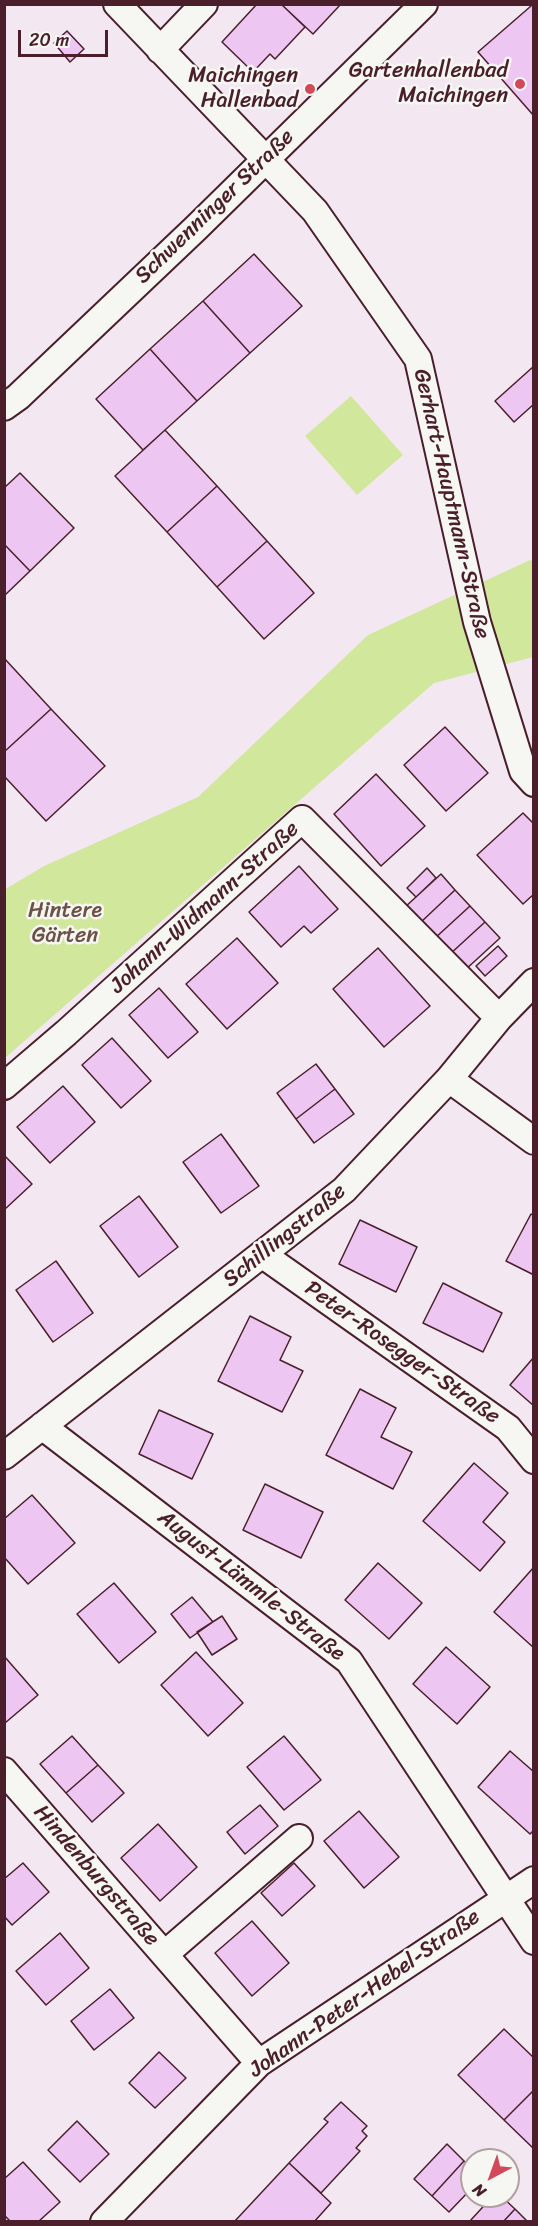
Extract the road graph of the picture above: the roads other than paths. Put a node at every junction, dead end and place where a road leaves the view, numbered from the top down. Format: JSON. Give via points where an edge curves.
{"nodes":[{"id":1,"x":117,"y":4,"type":"edge"},
{"id":2,"x":204,"y":4,"type":"edge"},
{"id":3,"x":424,"y":4,"type":"edge"},
{"id":4,"x":160,"y":50,"type":"junction"},
{"id":5,"x":264,"y":159,"type":"junction"},
{"id":6,"x":4,"y":407,"type":"edge"},
{"id":7,"x":534,"y":783,"type":"edge"},
{"id":8,"x":534,"y":982,"type":"edge"},
{"id":9,"x":500,"y":1018,"type":"junction"},
{"id":10,"x":449,"y":1079,"type":"junction"},
{"id":11,"x":4,"y":1086,"type":"edge"},
{"id":12,"x":534,"y":1141,"type":"edge"},
{"id":13,"x":263,"y":1255,"type":"junction"},
{"id":14,"x":42,"y":1426,"type":"junction"},
{"id":15,"x":4,"y":1456,"type":"edge"},
{"id":16,"x":534,"y":1460,"type":"edge"},
{"id":17,"x":4,"y":1771,"type":"edge"},
{"id":18,"x":299,"y":1838,"type":"dead end"},
{"id":19,"x":534,"y":1880,"type":"edge"},
{"id":20,"x":504,"y":1898,"type":"junction"},
{"id":21,"x":534,"y":1941,"type":"edge"},
{"id":22,"x":165,"y":1954,"type":"junction"},
{"id":23,"x":259,"y":2063,"type":"junction"},
{"id":24,"x":104,"y":2222,"type":"edge"}],
"edges":[{"from":1,"to":4,"type":"street","name":"Gerhart-Hauptmann-Straße"},
{"from":2,"to":4,"type":"street"},
{"from":3,"to":5,"type":"street","name":"Schwenninger Straße"},
{"from":4,"to":5,"type":"street","name":"Gerhart-Hauptmann-Straße"},
{"from":5,"to":6,"type":"street","name":"Schwenninger Straße","via":[[162,261]]},
{"from":5,"to":7,"type":"street","name":"Gerhart-Hauptmann-Straße","via":[[315,211],[418,359],[477,622],[524,771]]},
{"from":8,"to":9,"type":"street","name":"Schillingstraße"},
{"from":9,"to":10,"type":"street","name":"Schillingstraße"},
{"from":9,"to":11,"type":"street","name":"Johann-Widmann-Straße","via":[[302,819]]},
{"from":10,"to":12,"type":"street"},
{"from":10,"to":13,"type":"street","name":"Schillingstraße","via":[[344,1190]]},
{"from":13,"to":14,"type":"street","name":"Schillingstraße"},
{"from":13,"to":16,"type":"street","name":"Peter-Rosegger-Straße","via":[[508,1428]]},
{"from":14,"to":15,"type":"street","name":"Schillingstraße"},
{"from":14,"to":20,"type":"street","name":"August-Lämmle-Straße","via":[[349,1660]]},
{"from":17,"to":22,"type":"street","name":"Hindenburgstraße"},
{"from":18,"to":22,"type":"street","name":"Hindenburgstraße"},
{"from":19,"to":20,"type":"street","name":"Johann-Peter-Hebel-Straße"},
{"from":20,"to":21,"type":"street","name":"August-Lämmle-Straße"},
{"from":20,"to":23,"type":"street","name":"Johann-Peter-Hebel-Straße"},
{"from":22,"to":23,"type":"street","name":"Hindenburgstraße"},
{"from":23,"to":24,"type":"street","name":"Johann-Peter-Hebel-Straße"}]}
